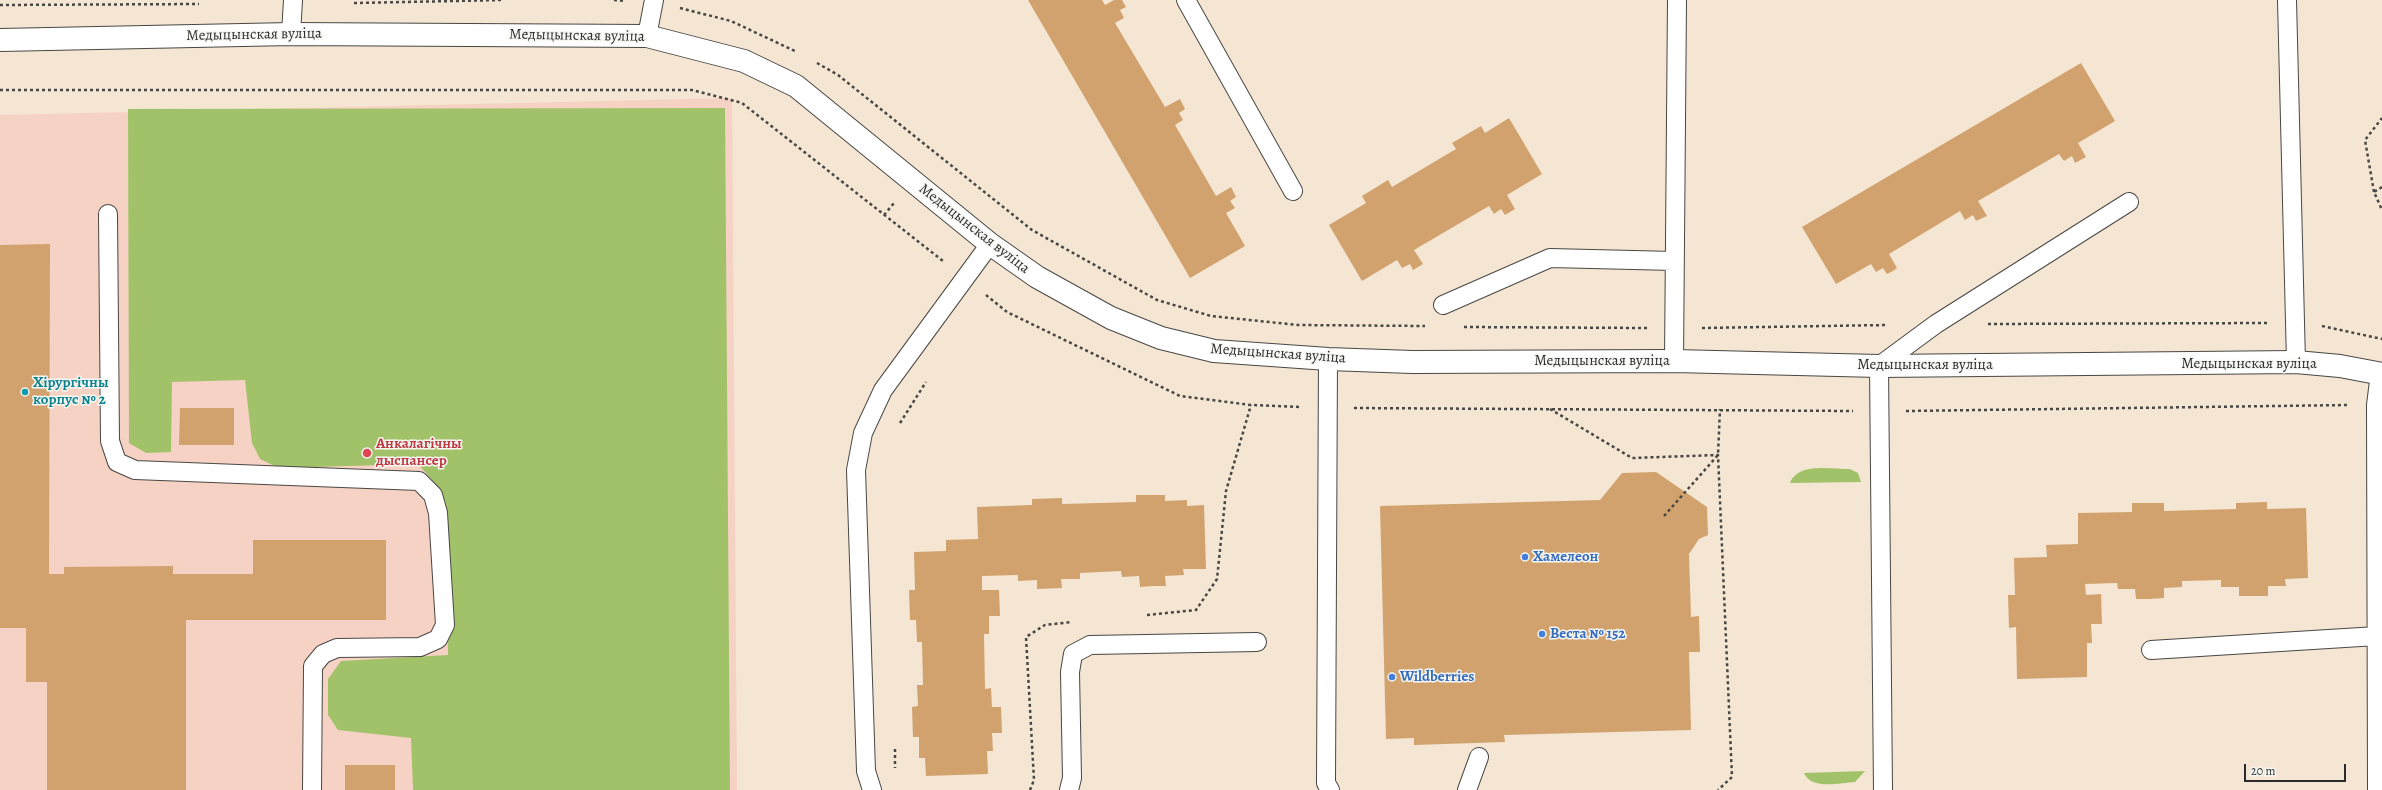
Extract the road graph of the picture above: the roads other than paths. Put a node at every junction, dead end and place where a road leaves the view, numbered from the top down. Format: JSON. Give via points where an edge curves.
{"nodes":[{"id":1,"x":293,"y":0,"type":"edge"},
{"id":2,"x":1186,"y":0,"type":"edge"},
{"id":3,"x":1677,"y":0,"type":"edge"},
{"id":4,"x":2287,"y":0,"type":"edge"},
{"id":5,"x":653,"y":1,"type":"edge"},
{"id":6,"x":291,"y":34,"type":"junction"},
{"id":7,"x":647,"y":36,"type":"junction"},
{"id":8,"x":0,"y":40,"type":"edge"},
{"id":9,"x":1293,"y":191,"type":"dead end"},
{"id":10,"x":2130,"y":202,"type":"dead end"},
{"id":11,"x":108,"y":214,"type":"dead end"},
{"id":12,"x":990,"y":244,"type":"junction"},
{"id":13,"x":1674,"y":261,"type":"junction"},
{"id":14,"x":1443,"y":305,"type":"dead end"},
{"id":15,"x":1328,"y":359,"type":"junction"},
{"id":16,"x":1674,"y":361,"type":"junction"},
{"id":17,"x":2296,"y":362,"type":"junction"},
{"id":18,"x":1879,"y":366,"type":"junction"},
{"id":19,"x":2381,"y":374,"type":"edge"},
{"id":20,"x":2377,"y":636,"type":"junction"},
{"id":21,"x":1257,"y":642,"type":"dead end"},
{"id":22,"x":2151,"y":650,"type":"dead end"},
{"id":23,"x":1479,"y":757,"type":"dead end"},
{"id":24,"x":312,"y":790,"type":"edge"},
{"id":25,"x":872,"y":790,"type":"edge"},
{"id":26,"x":1069,"y":790,"type":"edge"},
{"id":27,"x":1330,"y":790,"type":"edge"},
{"id":28,"x":1467,"y":790,"type":"edge"},
{"id":29,"x":1883,"y":790,"type":"edge"},
{"id":30,"x":2377,"y":790,"type":"edge"}],
"edges":[{"from":1,"to":6,"type":"lane"},
{"from":2,"to":9,"type":"lane"},
{"from":3,"to":13,"type":"lane"},
{"from":4,"to":17,"type":"lane"},
{"from":5,"to":7,"type":"lane"},
{"from":6,"to":7,"type":"street","name":"Медыцынская вуліца"},
{"from":6,"to":8,"type":"street","name":"Медыцынская вуліца"},
{"from":7,"to":12,"type":"street","name":"Медыцынская вуліца","via":[[744,61],[796,86]]},
{"from":10,"to":18,"type":"lane","via":[[1936,324]]},
{"from":11,"to":24,"type":"lane","via":[[110,441],[117,462],[135,470],[419,481],[433,494],[438,513],[445,625],[438,639],[420,647],[337,648],[323,654],[313,666]]},
{"from":12,"to":15,"type":"street","name":"Медыцынская вуліца","via":[[1037,277],[1111,318],[1161,338],[1214,351]]},
{"from":12,"to":25,"type":"lane","via":[[883,390],[863,433],[856,470],[866,771]]},
{"from":13,"to":14,"type":"lane","via":[[1550,258]]},
{"from":13,"to":16,"type":"lane"},
{"from":15,"to":16,"type":"street","name":"Медыцынская вуліца","via":[[1412,362]]},
{"from":15,"to":27,"type":"lane","via":[[1326,783]]},
{"from":16,"to":18,"type":"street","name":"Медыцынская вуліца"},
{"from":17,"to":18,"type":"street","name":"Медыцынская вуліца"},
{"from":17,"to":19,"type":"street","name":"Медыцынская вуліца","via":[[2340,366]]},
{"from":18,"to":29,"type":"lane"},
{"from":19,"to":20,"type":"lane","via":[[2376,405]]},
{"from":20,"to":22,"type":"lane"},
{"from":20,"to":30,"type":"lane"},
{"from":21,"to":26,"type":"lane","via":[[1090,645],[1073,654],[1070,672],[1072,778]]},
{"from":23,"to":28,"type":"lane"}]}
